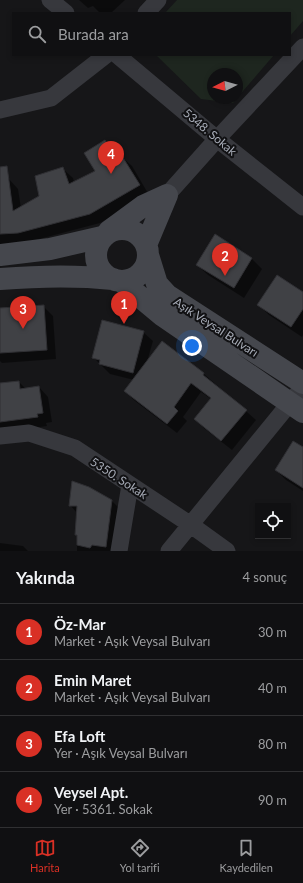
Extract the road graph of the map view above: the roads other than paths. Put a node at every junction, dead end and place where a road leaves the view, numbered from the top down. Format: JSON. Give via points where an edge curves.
{"nodes":[{"id":1,"x":50,"y":0,"type":"edge"},
{"id":2,"x":158,"y":0,"type":"edge"},
{"id":3,"x":65,"y":12,"type":"edge"},
{"id":4,"x":147,"y":12,"type":"edge"},
{"id":5,"x":303,"y":47,"type":"edge"},
{"id":6,"x":105,"y":56,"type":"edge"},
{"id":7,"x":118,"y":56,"type":"edge"},
{"id":8,"x":0,"y":110,"type":"edge"},
{"id":9,"x":217,"y":139,"type":"junction"},
{"id":10,"x":167,"y":195,"type":"junction"},
{"id":11,"x":303,"y":207,"type":"edge"},
{"id":12,"x":106,"y":234,"type":"junction"},
{"id":13,"x":147,"y":250,"type":"junction"},
{"id":14,"x":0,"y":255,"type":"edge"},
{"id":15,"x":0,"y":279,"type":"edge"},
{"id":16,"x":117,"y":280,"type":"junction"},
{"id":17,"x":303,"y":382,"type":"edge"},
{"id":18,"x":299,"y":401,"type":"edge"},
{"id":19,"x":0,"y":436,"type":"edge"},
{"id":20,"x":130,"y":485,"type":"junction"},
{"id":21,"x":191,"y":525,"type":"junction"},
{"id":22,"x":120,"y":551,"type":"edge"},
{"id":23,"x":169,"y":551,"type":"edge"},
{"id":24,"x":227,"y":551,"type":"edge"}],
"edges":[{"from":1,"to":3,"type":"street"},
{"from":2,"to":4,"type":"street"},
{"from":5,"to":9,"type":"street"},
{"from":6,"to":8,"type":"street","via":[[51,98]]},
{"from":7,"to":9,"type":"street","name":"5348. Sokak"},
{"from":9,"to":10,"type":"street"},
{"from":9,"to":11,"type":"street","name":"5348. Sokak"},
{"from":10,"to":12,"type":"main road","via":[[142,206]]},
{"from":10,"to":13,"type":"main road"},
{"from":12,"to":13,"type":"main road","via":[[118,228],[127,228],[142,238]]},
{"from":12,"to":14,"type":"main road","via":[[50,249]]},
{"from":12,"to":16,"type":"main road","via":[[95,252],[96,261],[105,275]]},
{"from":13,"to":16,"type":"main road","via":[[147,262],[137,276],[130,280]]},
{"from":13,"to":17,"type":"main road","name":"Aşık Veysal Bulvarı","via":[[157,284],[167,295]]},
{"from":15,"to":16,"type":"main road","via":[[84,276]]},
{"from":16,"to":18,"type":"main road","name":"Aşık Veysal Bulvarı","via":[[163,316]]},
{"from":18,"to":21,"type":"street"},
{"from":19,"to":20,"type":"street","name":"5350. Sokak","via":[[29,433],[75,448]]},
{"from":20,"to":21,"type":"street","name":"5350. Sokak"},
{"from":20,"to":22,"type":"street"},
{"from":21,"to":23,"type":"street"},
{"from":21,"to":24,"type":"street","name":"5350. Sokak"}]}
